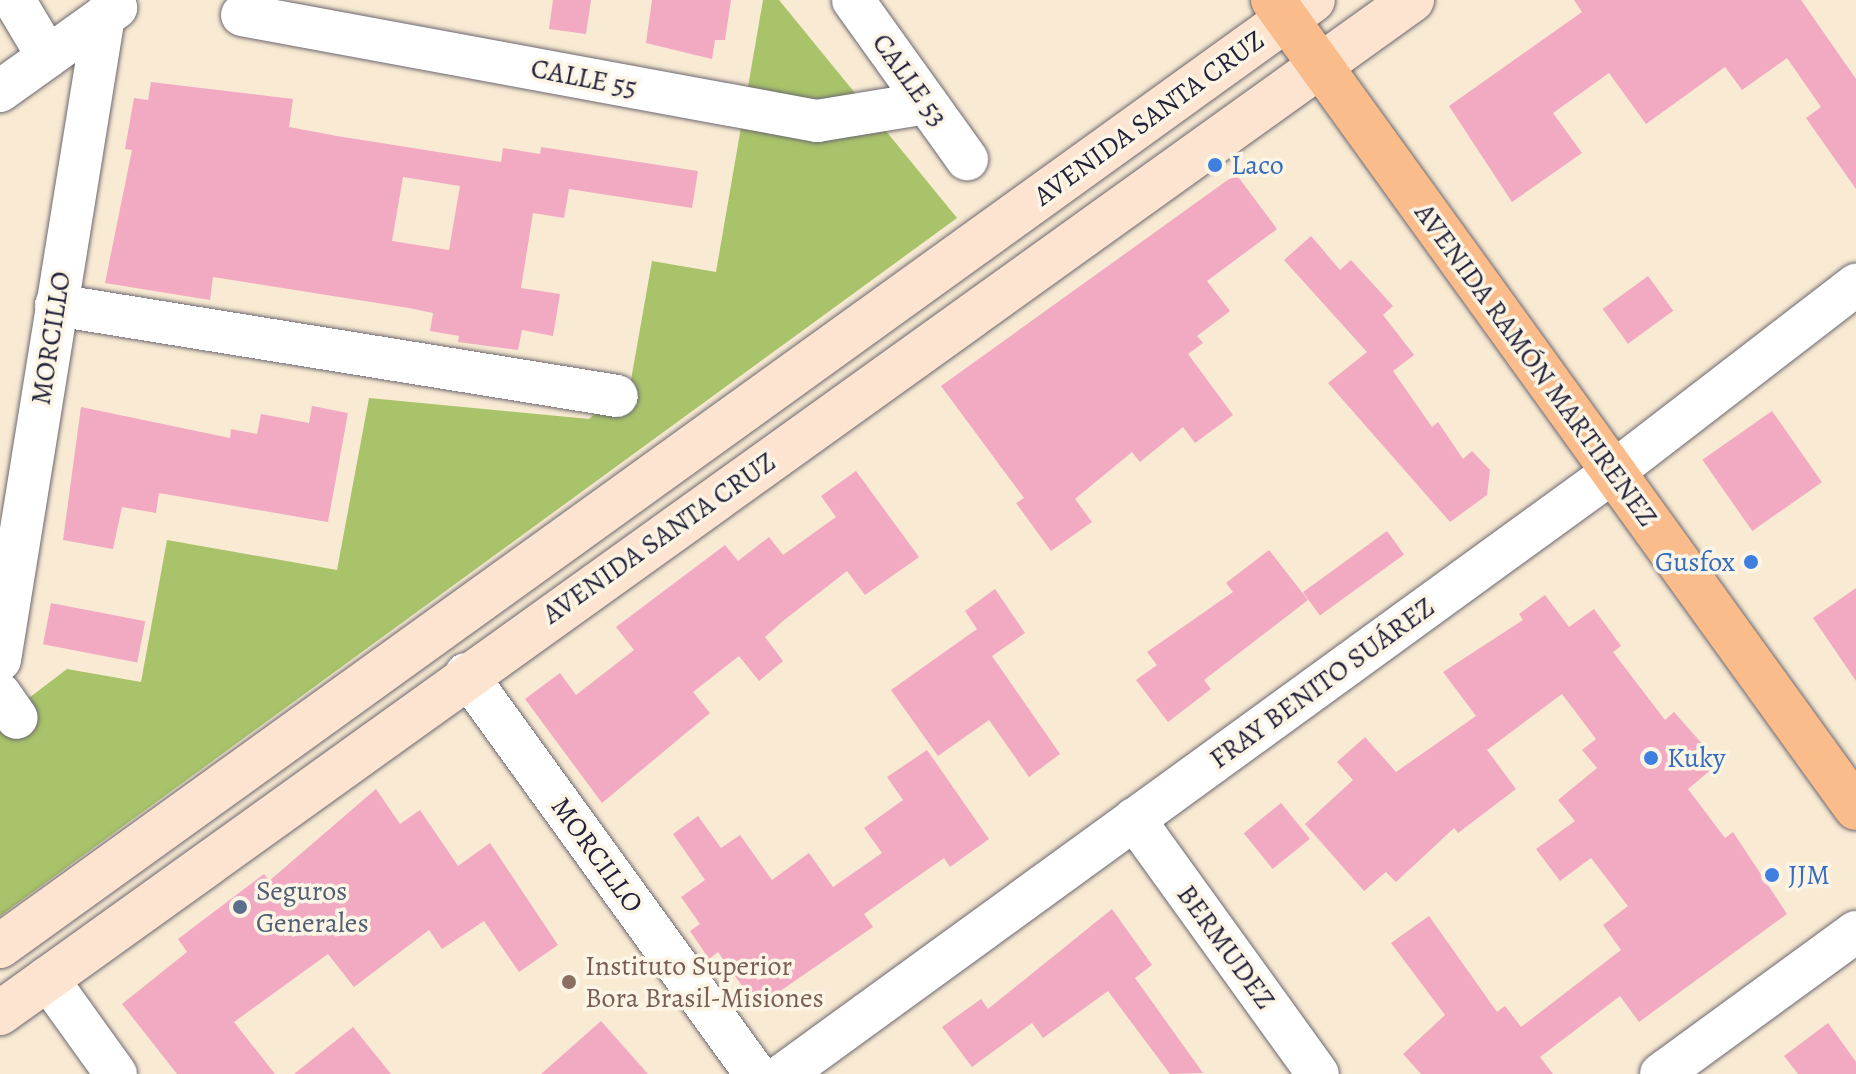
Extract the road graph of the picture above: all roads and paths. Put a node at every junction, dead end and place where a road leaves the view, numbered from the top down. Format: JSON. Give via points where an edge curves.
{"nodes":[{"id":1,"x":853,"y":0,"type":"edge"},
{"id":2,"x":1412,"y":0,"type":"edge"},
{"id":3,"x":9,"y":4,"type":"edge"},
{"id":4,"x":1290,"y":6,"type":"edge"},
{"id":5,"x":115,"y":8,"type":"edge"},
{"id":6,"x":242,"y":15,"type":"dead end"},
{"id":7,"x":48,"y":57,"type":"junction"},
{"id":8,"x":1320,"y":66,"type":"junction"},
{"id":9,"x":0,"y":91,"type":"edge"},
{"id":10,"x":927,"y":103,"type":"junction"},
{"id":11,"x":967,"y":159,"type":"dead end"},
{"id":12,"x":1856,"y":285,"type":"edge"},
{"id":13,"x":56,"y":305,"type":"junction"},
{"id":14,"x":617,"y":396,"type":"dead end"},
{"id":15,"x":1613,"y":472,"type":"junction"},
{"id":16,"x":0,"y":660,"type":"edge"},
{"id":17,"x":466,"y":674,"type":"junction"},
{"id":18,"x":1856,"y":808,"type":"edge"},
{"id":19,"x":1134,"y":819,"type":"junction"},
{"id":20,"x":1856,"y":932,"type":"edge"},
{"id":21,"x":0,"y":946,"type":"edge"},
{"id":22,"x":47,"y":978,"type":"junction"},
{"id":23,"x":0,"y":1013,"type":"edge"},
{"id":24,"x":116,"y":1074,"type":"edge"},
{"id":25,"x":756,"y":1074,"type":"edge"},
{"id":26,"x":784,"y":1074,"type":"edge"},
{"id":27,"x":1318,"y":1074,"type":"edge"},
{"id":28,"x":1661,"y":1074,"type":"edge"}],
"edges":[{"from":1,"to":10,"type":"street","name":"CALLE 53"},
{"from":2,"to":8,"type":"main road","name":"AVENIDA SANTA CRUZ"},
{"from":3,"to":7,"type":"street"},
{"from":4,"to":8,"type":"main road","name":"AVENIDA RAMÓN MARTIRENEZ"},
{"from":4,"to":21,"type":"main road","name":"AVENIDA SANTA CRUZ"},
{"from":5,"to":7,"type":"street"},
{"from":5,"to":13,"type":"street","name":"MORCILLO"},
{"from":6,"to":10,"type":"street","name":"CALLE 55","via":[[817,121]]},
{"from":7,"to":9,"type":"street"},
{"from":8,"to":15,"type":"main road","name":"AVENIDA RAMÓN MARTIRENEZ"},
{"from":8,"to":17,"type":"main road","name":"AVENIDA SANTA CRUZ"},
{"from":10,"to":11,"type":"street","name":"CALLE 53"},
{"from":12,"to":15,"type":"street","name":"FRAY BENITO SUÁREZ"},
{"from":13,"to":14,"type":"street"},
{"from":13,"to":16,"type":"street","name":"MORCILLO"},
{"from":15,"to":18,"type":"main road","name":"AVENIDA RAMÓN MARTIRENEZ"},
{"from":15,"to":19,"type":"street","name":"FRAY BENITO SUÁREZ"},
{"from":17,"to":22,"type":"main road","name":"AVENIDA SANTA CRUZ"},
{"from":17,"to":25,"type":"street","name":"MORCILLO"},
{"from":19,"to":26,"type":"street","name":"FRAY BENITO SUÁREZ"},
{"from":19,"to":27,"type":"street","name":"BERMUDEZ"},
{"from":20,"to":28,"type":"street"},
{"from":22,"to":23,"type":"main road","name":"AVENIDA SANTA CRUZ"},
{"from":22,"to":24,"type":"street"}]}
